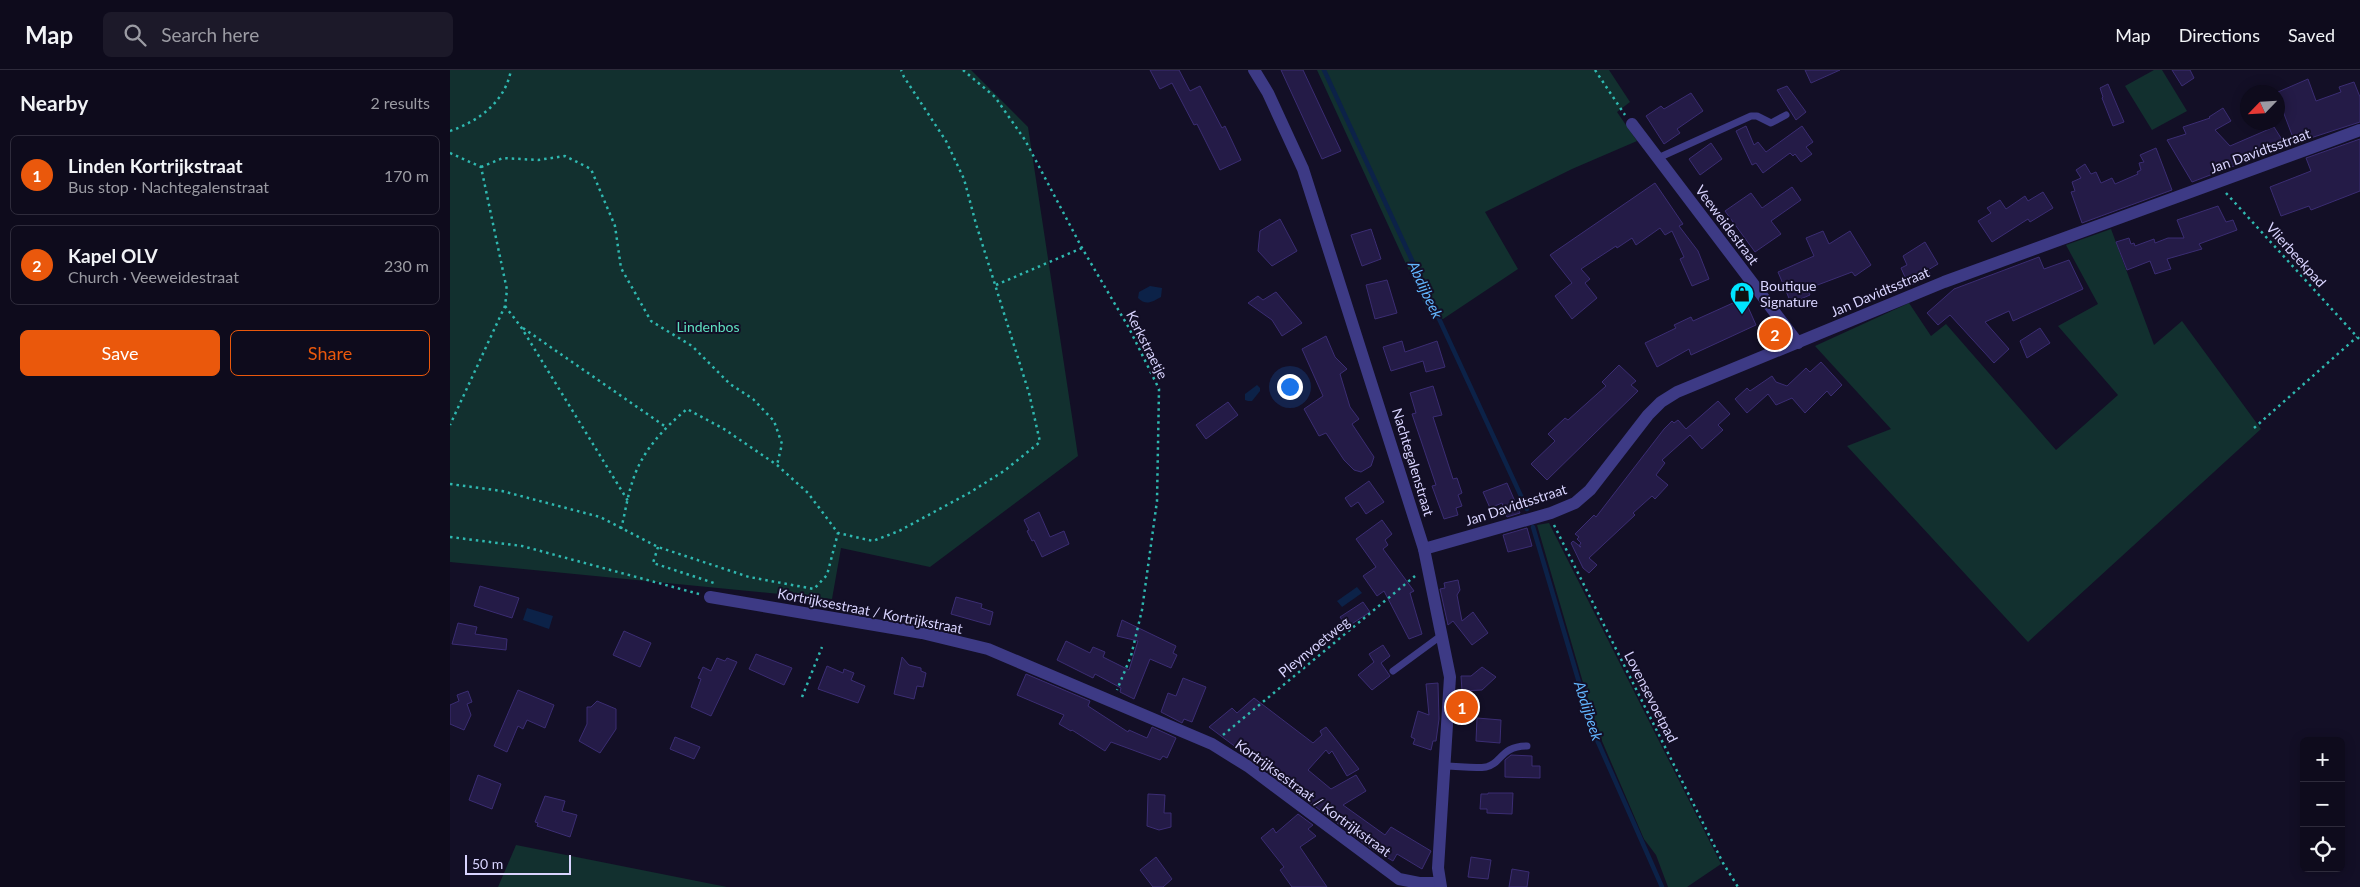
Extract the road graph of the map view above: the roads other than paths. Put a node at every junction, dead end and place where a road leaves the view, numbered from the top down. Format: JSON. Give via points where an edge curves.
{"nodes":[{"id":1,"x":1254,"y":70,"type":"edge"},
{"id":2,"x":1786,"y":115,"type":"dead end"},
{"id":3,"x":1632,"y":124,"type":"road end"},
{"id":4,"x":2360,"y":130,"type":"edge"},
{"id":5,"x":1658,"y":158,"type":"junction"},
{"id":6,"x":1798,"y":343,"type":"junction"},
{"id":7,"x":1424,"y":549,"type":"junction"},
{"id":8,"x":710,"y":597,"type":"road end"},
{"id":9,"x":1442,"y":635,"type":"junction"},
{"id":10,"x":1393,"y":671,"type":"dead end"},
{"id":11,"x":1527,"y":746,"type":"dead end"},
{"id":12,"x":1446,"y":766,"type":"junction"},
{"id":13,"x":1440,"y":885,"type":"edge"}],
"edges":[{"from":1,"to":7,"type":"street","name":"Nachtegalenstraat","via":[[1303,169]]},
{"from":2,"to":5,"type":"lane","via":[[1770,123],[1751,116]]},
{"from":3,"to":5,"type":"street","name":"Veeweidestraat"},
{"from":4,"to":6,"type":"street","name":"Jan Davidtsstraat","via":[[1944,282]]},
{"from":5,"to":6,"type":"street","name":"Veeweidestraat"},
{"from":6,"to":7,"type":"street","name":"Jan Davidtsstraat","via":[[1677,392],[1661,402],[1590,490],[1575,503],[1551,513]]},
{"from":7,"to":9,"type":"street","name":"Nachtegalenstraat"},
{"from":8,"to":13,"type":"street","name":"Kortrijksestraat / Kortrijkstraat","via":[[922,633],[988,649],[1212,744],[1249,767],[1399,880]]},
{"from":9,"to":10,"type":"lane"},
{"from":9,"to":12,"type":"street","name":"Nachtegalenstraat","via":[[1450,677]]},
{"from":11,"to":12,"type":"lane","via":[[1516,746],[1486,767]]},
{"from":12,"to":13,"type":"street","name":"Nachtegalenstraat","via":[[1438,868]]}]}
